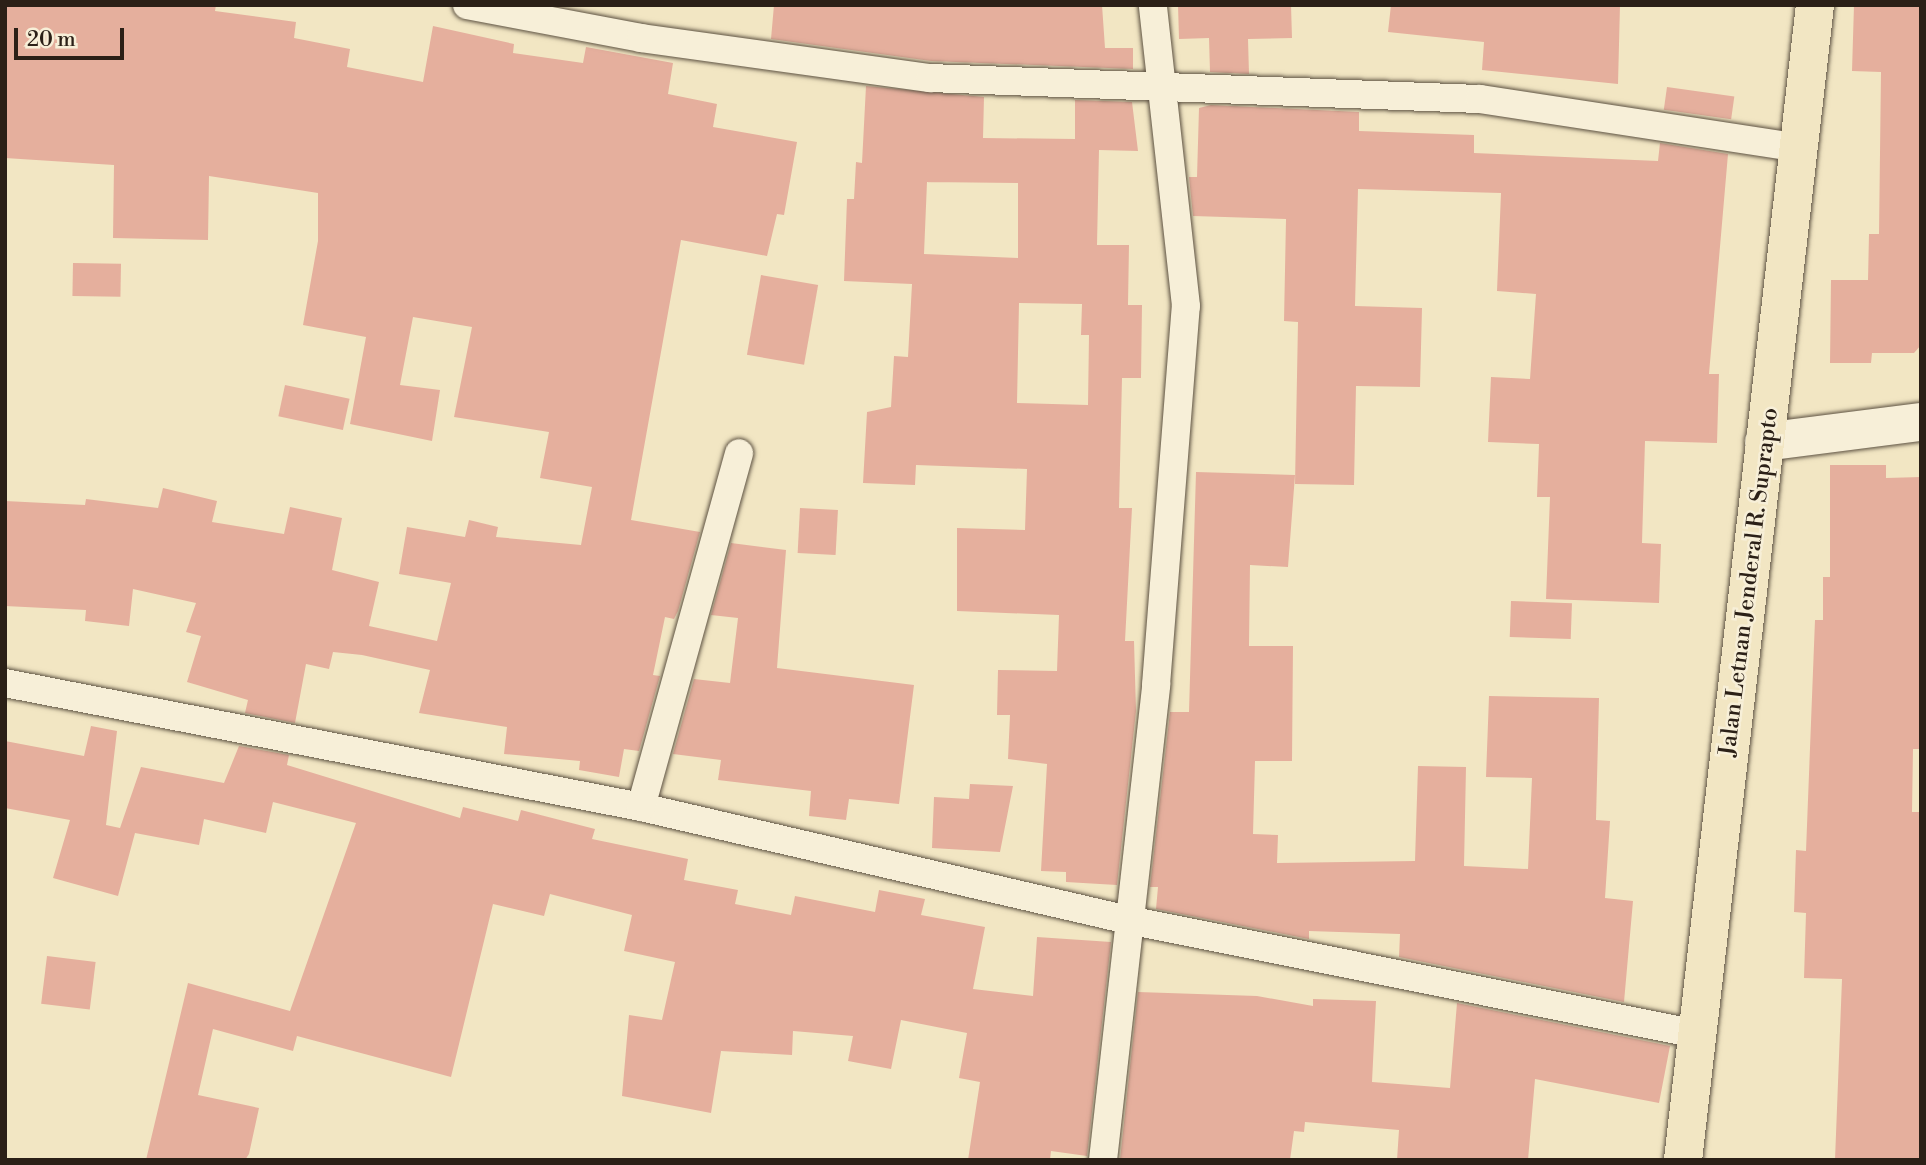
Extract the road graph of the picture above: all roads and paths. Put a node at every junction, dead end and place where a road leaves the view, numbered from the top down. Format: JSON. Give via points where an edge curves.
{"nodes":[{"id":1,"x":467,"y":5,"type":"edge"},
{"id":2,"x":1153,"y":5,"type":"edge"},
{"id":3,"x":1815,"y":5,"type":"edge"},
{"id":4,"x":1163,"y":88,"type":"junction"},
{"id":5,"x":1800,"y":148,"type":"junction"},
{"id":6,"x":1921,"y":422,"type":"edge"},
{"id":7,"x":1765,"y":442,"type":"junction"},
{"id":8,"x":739,"y":453,"type":"dead end"},
{"id":9,"x":5,"y":683,"type":"edge"},
{"id":10,"x":641,"y":807,"type":"junction"},
{"id":11,"x":1133,"y":921,"type":"junction"},
{"id":12,"x":1697,"y":1034,"type":"junction"},
{"id":13,"x":1103,"y":1160,"type":"edge"},
{"id":14,"x":1683,"y":1160,"type":"edge"}],
"edges":[{"from":1,"to":4,"type":"street","via":[[641,38],[930,78]]},
{"from":2,"to":4,"type":"street"},
{"from":3,"to":5,"type":"main road","name":"Jalan Letnan Jenderal R. Suprapto"},
{"from":4,"to":5,"type":"street","via":[[1480,99]]},
{"from":4,"to":11,"type":"street","via":[[1186,306]]},
{"from":5,"to":7,"type":"main road","name":"Jalan Letnan Jenderal R. Suprapto"},
{"from":6,"to":7,"type":"main road"},
{"from":7,"to":12,"type":"main road","name":"Jalan Letnan Jenderal R. Suprapto"},
{"from":8,"to":10,"type":"street"},
{"from":9,"to":10,"type":"street"},
{"from":10,"to":11,"type":"street"},
{"from":11,"to":12,"type":"street"},
{"from":11,"to":13,"type":"street"},
{"from":12,"to":14,"type":"main road","name":"Jalan Letnan Jenderal R. Suprapto"}]}
